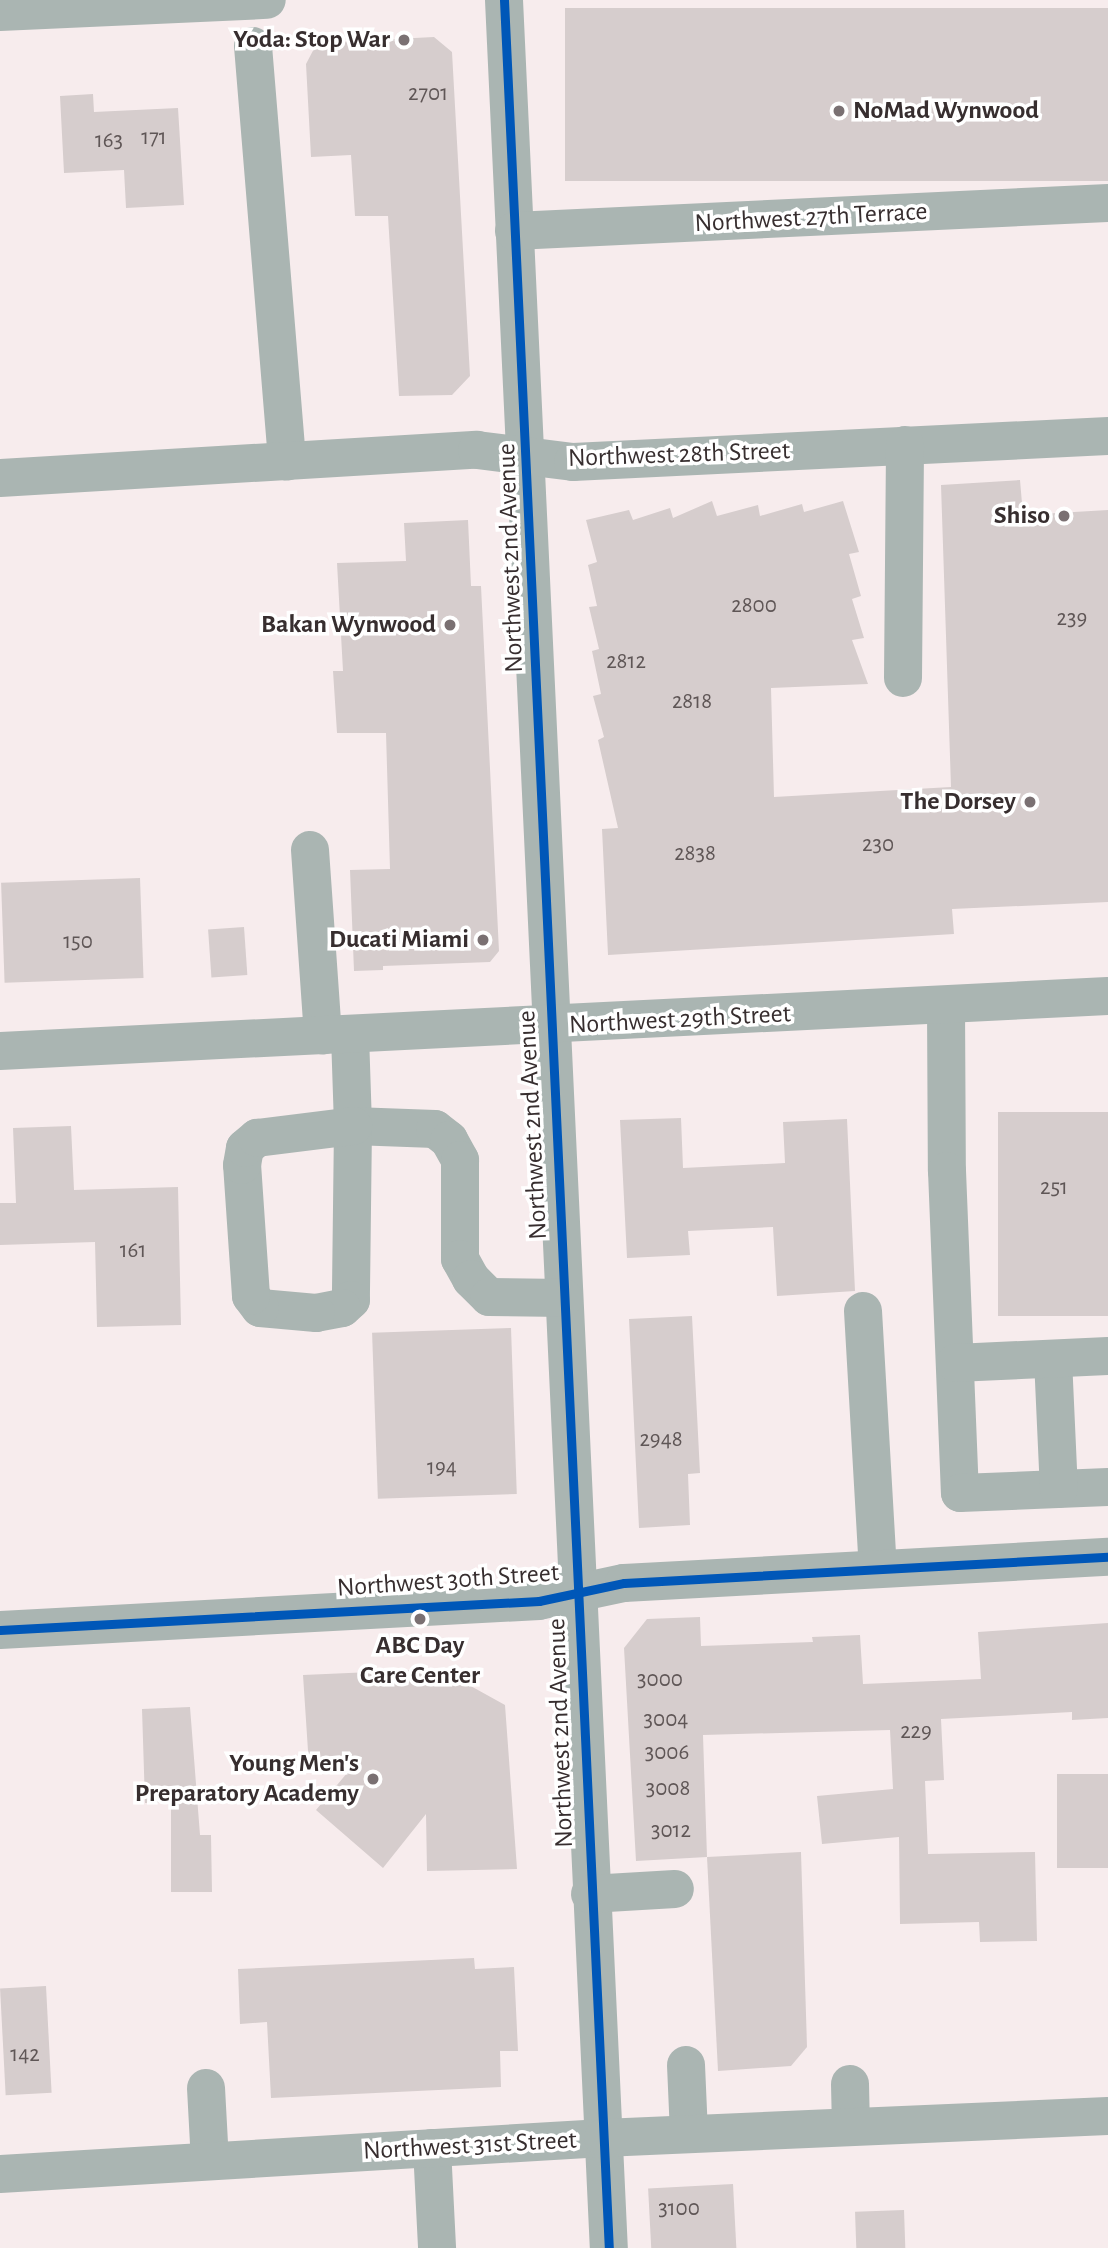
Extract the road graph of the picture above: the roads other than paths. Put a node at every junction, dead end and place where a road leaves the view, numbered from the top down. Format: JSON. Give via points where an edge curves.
{"nodes":[{"id":1,"x":267,"y":0,"type":"edge"},
{"id":2,"x":504,"y":0,"type":"edge"},
{"id":3,"x":0,"y":12,"type":"edge"},
{"id":4,"x":253,"y":46,"type":"dead end"},
{"id":5,"x":1108,"y":203,"type":"edge"},
{"id":6,"x":514,"y":231,"type":"junction"},
{"id":7,"x":1108,"y":436,"type":"edge"},
{"id":8,"x":905,"y":445,"type":"junction"},
{"id":9,"x":528,"y":456,"type":"junction"},
{"id":10,"x":287,"y":462,"type":"junction"},
{"id":11,"x":0,"y":478,"type":"edge"},
{"id":12,"x":903,"y":678,"type":"dead end"},
{"id":13,"x":310,"y":850,"type":"dead end"},
{"id":14,"x":1108,"y":996,"type":"edge"},
{"id":15,"x":946,"y":1006,"type":"junction"},
{"id":16,"x":548,"y":1027,"type":"junction"},
{"id":17,"x":337,"y":1036,"type":"junction"},
{"id":18,"x":0,"y":1051,"type":"edge"},
{"id":19,"x":353,"y":1126,"type":"junction"},
{"id":20,"x":564,"y":1298,"type":"junction"},
{"id":21,"x":863,"y":1311,"type":"dead end"},
{"id":22,"x":1108,"y":1356,"type":"edge"},
{"id":23,"x":1053,"y":1359,"type":"junction"},
{"id":24,"x":954,"y":1363,"type":"junction"},
{"id":25,"x":1108,"y":1487,"type":"edge"},
{"id":26,"x":1059,"y":1489,"type":"junction"},
{"id":27,"x":1108,"y":1557,"type":"edge"},
{"id":28,"x":877,"y":1569,"type":"junction"},
{"id":29,"x":576,"y":1592,"type":"junction"},
{"id":30,"x":0,"y":1630,"type":"edge"},
{"id":31,"x":675,"y":1889,"type":"dead end"},
{"id":32,"x":590,"y":1894,"type":"junction"},
{"id":33,"x":686,"y":2065,"type":"dead end"},
{"id":34,"x":849,"y":2084,"type":"dead end"},
{"id":35,"x":206,"y":2088,"type":"dead end"},
{"id":36,"x":1108,"y":2116,"type":"edge"},
{"id":37,"x":851,"y":2127,"type":"junction"},
{"id":38,"x":689,"y":2134,"type":"junction"},
{"id":39,"x":603,"y":2138,"type":"junction"},
{"id":40,"x":432,"y":2148,"type":"junction"},
{"id":41,"x":210,"y":2161,"type":"junction"},
{"id":42,"x":0,"y":2174,"type":"edge"},
{"id":43,"x":437,"y":2248,"type":"edge"},
{"id":44,"x":609,"y":2248,"type":"edge"}],
"edges":[{"from":1,"to":3,"type":"street"},
{"from":2,"to":6,"type":"street","name":"Northwest 2nd Avenue"},
{"from":4,"to":10,"type":"street"},
{"from":5,"to":6,"type":"street","name":"Northwest 27th Terrace"},
{"from":6,"to":9,"type":"street","name":"Northwest 2nd Avenue"},
{"from":7,"to":8,"type":"street","name":"Northwest 28th Street"},
{"from":8,"to":9,"type":"street","name":"Northwest 28th Street","via":[[573,462]]},
{"from":8,"to":12,"type":"street"},
{"from":9,"to":10,"type":"street","name":"Northwest 28th Street","via":[[477,450]]},
{"from":9,"to":16,"type":"street","name":"Northwest 2nd Avenue"},
{"from":10,"to":11,"type":"street","name":"Northwest 28th Street"},
{"from":13,"to":17,"type":"street"},
{"from":14,"to":15,"type":"street","name":"Northwest 29th Street"},
{"from":15,"to":16,"type":"street","name":"Northwest 29th Street"},
{"from":15,"to":24,"type":"street"},
{"from":16,"to":17,"type":"street","name":"Northwest 29th Street"},
{"from":16,"to":20,"type":"street","name":"Northwest 2nd Avenue"},
{"from":17,"to":18,"type":"street","name":"Northwest 29th Street"},
{"from":17,"to":19,"type":"street"},
{"from":19,"to":19,"type":"street","via":[[257,1138],[245,1148],[242,1166],[251,1296],[260,1308],[316,1313],[342,1308],[351,1300]]},
{"from":19,"to":20,"type":"street","via":[[435,1129],[449,1140],[460,1160],[460,1259],[471,1279],[489,1297]]},
{"from":20,"to":29,"type":"street","name":"Northwest 2nd Avenue"},
{"from":21,"to":28,"type":"street"},
{"from":22,"to":23,"type":"street"},
{"from":23,"to":24,"type":"street"},
{"from":23,"to":26,"type":"street"},
{"from":24,"to":26,"type":"street","via":[[960,1493]]},
{"from":25,"to":26,"type":"street"},
{"from":27,"to":28,"type":"street","name":"Northwest 30th Street"},
{"from":28,"to":29,"type":"street","name":"Northwest 30th Street","via":[[624,1583]]},
{"from":29,"to":30,"type":"street","name":"Northwest 30th Street","via":[[539,1601]]},
{"from":29,"to":32,"type":"street","name":"Northwest 2nd Avenue"},
{"from":31,"to":32,"type":"street"},
{"from":32,"to":39,"type":"street","name":"Northwest 2nd Avenue"},
{"from":33,"to":38,"type":"street"},
{"from":34,"to":37,"type":"street"},
{"from":35,"to":41,"type":"street"},
{"from":36,"to":37,"type":"street","name":"Northwest 31st Street"},
{"from":37,"to":38,"type":"street","name":"Northwest 31st Street"},
{"from":38,"to":39,"type":"street","name":"Northwest 31st Street"},
{"from":39,"to":40,"type":"street","name":"Northwest 31st Street"},
{"from":39,"to":44,"type":"street","name":"Northwest 2nd Avenue"},
{"from":40,"to":41,"type":"street","name":"Northwest 31st Street"},
{"from":40,"to":43,"type":"street"},
{"from":41,"to":42,"type":"street","name":"Northwest 31st Street"}]}
